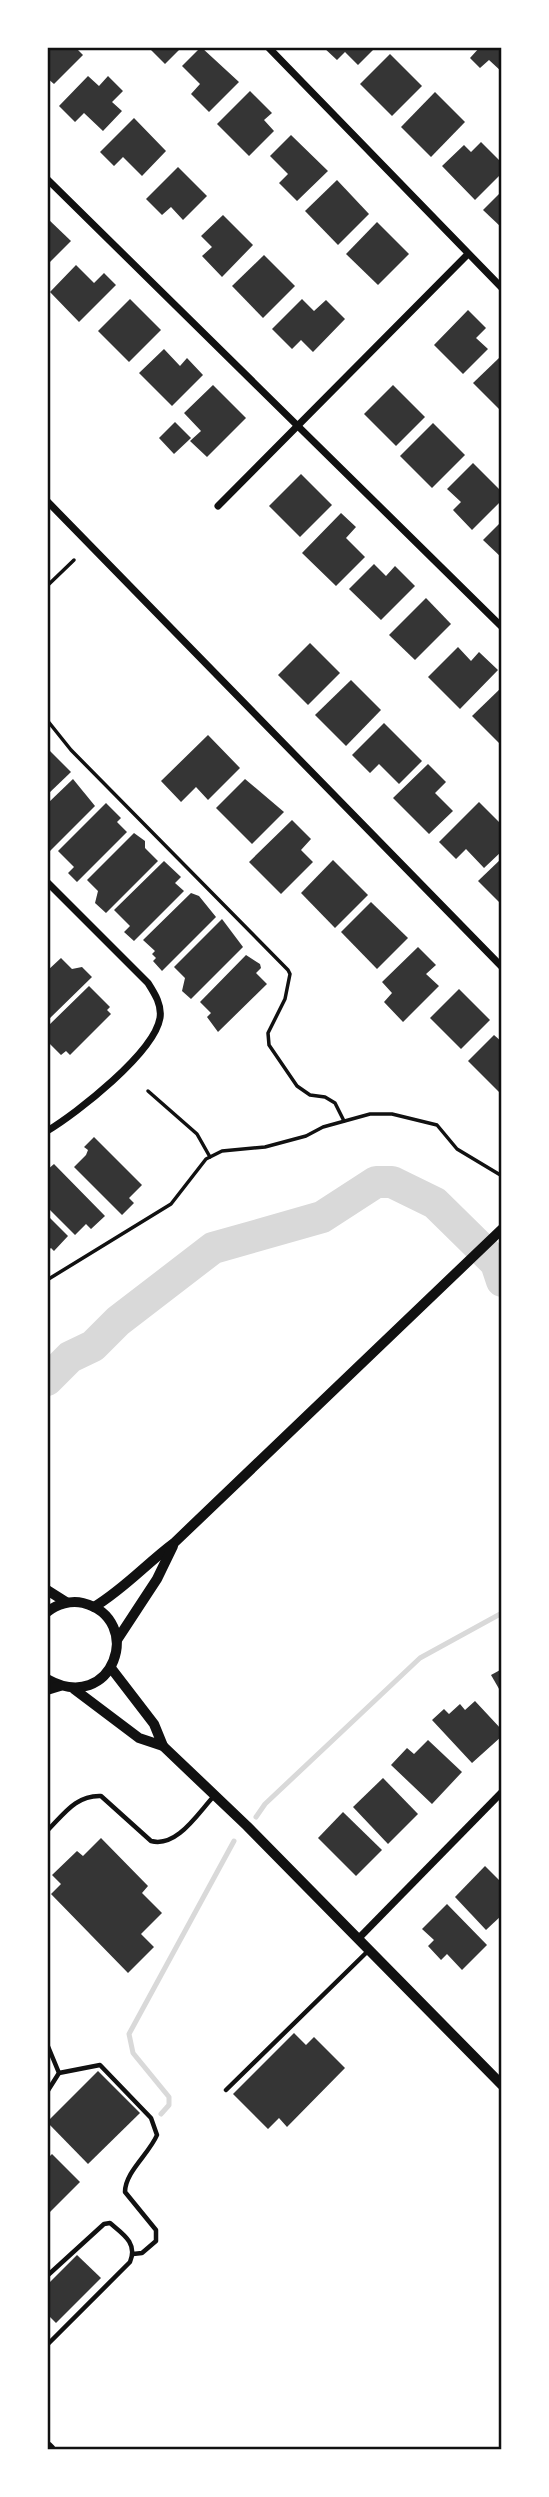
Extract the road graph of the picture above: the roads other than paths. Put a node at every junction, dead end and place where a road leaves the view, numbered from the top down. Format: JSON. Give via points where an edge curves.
{"nodes":[{"id":1,"x":268,"y":47,"type":"edge"},
{"id":2,"x":47,"y":179,"type":"edge"},
{"id":3,"x":468,"y":254,"type":"junction"},
{"id":4,"x":502,"y":288,"type":"edge"},
{"id":5,"x":295,"y":426,"type":"junction"},
{"id":6,"x":47,"y":501,"type":"edge"},
{"id":7,"x":218,"y":506,"type":"dead end"},
{"id":8,"x":502,"y":627,"type":"edge"},
{"id":9,"x":47,"y":882,"type":"edge"},
{"id":10,"x":502,"y":967,"type":"edge"},
{"id":11,"x":47,"y":1131,"type":"edge"},
{"id":12,"x":498,"y":1233,"type":"edge"},
{"id":13,"x":174,"y":1543,"type":"junction"},
{"id":14,"x":47,"y":1590,"type":"edge"},
{"id":15,"x":66,"y":1602,"type":"junction"},
{"id":16,"x":94,"y":1606,"type":"junction"},
{"id":17,"x":47,"y":1612,"type":"edge"},
{"id":18,"x":117,"y":1640,"type":"junction"},
{"id":19,"x":111,"y":1668,"type":"junction"},
{"id":20,"x":47,"y":1679,"type":"edge"},
{"id":21,"x":60,"y":1686,"type":"junction"},
{"id":22,"x":74,"y":1689,"type":"junction"},
{"id":23,"x":47,"y":1690,"type":"edge"},
{"id":24,"x":163,"y":1746,"type":"junction"},
{"id":25,"x":502,"y":1792,"type":"edge"},
{"id":26,"x":214,"y":1796,"type":"junction"},
{"id":27,"x":47,"y":1831,"type":"edge"},
{"id":28,"x":358,"y":1939,"type":"junction"},
{"id":29,"x":369,"y":1950,"type":"junction"},
{"id":30,"x":47,"y":2044,"type":"edge"},
{"id":31,"x":60,"y":2073,"type":"junction"},
{"id":32,"x":502,"y":2085,"type":"edge"},
{"id":33,"x":226,"y":2090,"type":"dead end"},
{"id":34,"x":47,"y":2092,"type":"edge"},
{"id":35,"x":133,"y":2254,"type":"junction"},
{"id":36,"x":47,"y":2276,"type":"edge"},
{"id":37,"x":47,"y":2345,"type":"edge"}],
"edges":[{"from":1,"to":3,"type":"street"},
{"from":2,"to":5,"type":"street"},
{"from":3,"to":4,"type":"street"},
{"from":3,"to":5,"type":"street"},
{"from":5,"to":7,"type":"street"},
{"from":5,"to":8,"type":"street"},
{"from":6,"to":10,"type":"street"},
{"from":9,"to":11,"type":"street","via":[[148,984],[161,1016],[155,1034],[123,1070]]},
{"from":12,"to":13,"type":"main road"},
{"from":13,"to":16,"type":"main road","via":[[119,1592]]},
{"from":13,"to":18,"type":"main road","via":[[157,1579]]},
{"from":14,"to":15,"type":"street"},
{"from":15,"to":16,"type":"street"},
{"from":15,"to":17,"type":"street"},
{"from":16,"to":18,"type":"street","via":[[113,1626]]},
{"from":18,"to":19,"type":"street"},
{"from":19,"to":22,"type":"street","via":[[88,1686]]},
{"from":19,"to":24,"type":"street","via":[[154,1724]]},
{"from":20,"to":21,"type":"street"},
{"from":21,"to":22,"type":"street"},
{"from":21,"to":23,"type":"main road"},
{"from":22,"to":24,"type":"street","via":[[139,1738]]},
{"from":24,"to":26,"type":"street"},
{"from":25,"to":28,"type":"street"},
{"from":26,"to":27,"type":"lane","via":[[174,1839],[160,1843],[101,1796],[87,1795]]},
{"from":26,"to":28,"type":"street"},
{"from":28,"to":29,"type":"street"},
{"from":29,"to":32,"type":"street"},
{"from":29,"to":33,"type":"lane"},
{"from":30,"to":31,"type":"lane"},
{"from":31,"to":34,"type":"lane"},
{"from":31,"to":35,"type":"lane","via":[[100,2065],[151,2118],[157,2135],[125,2183],[125,2192],[156,2230],[156,2241],[142,2253]]},
{"from":35,"to":36,"type":"lane","via":[[128,2238],[110,2223],[104,2224]]},
{"from":35,"to":37,"type":"lane"}]}
